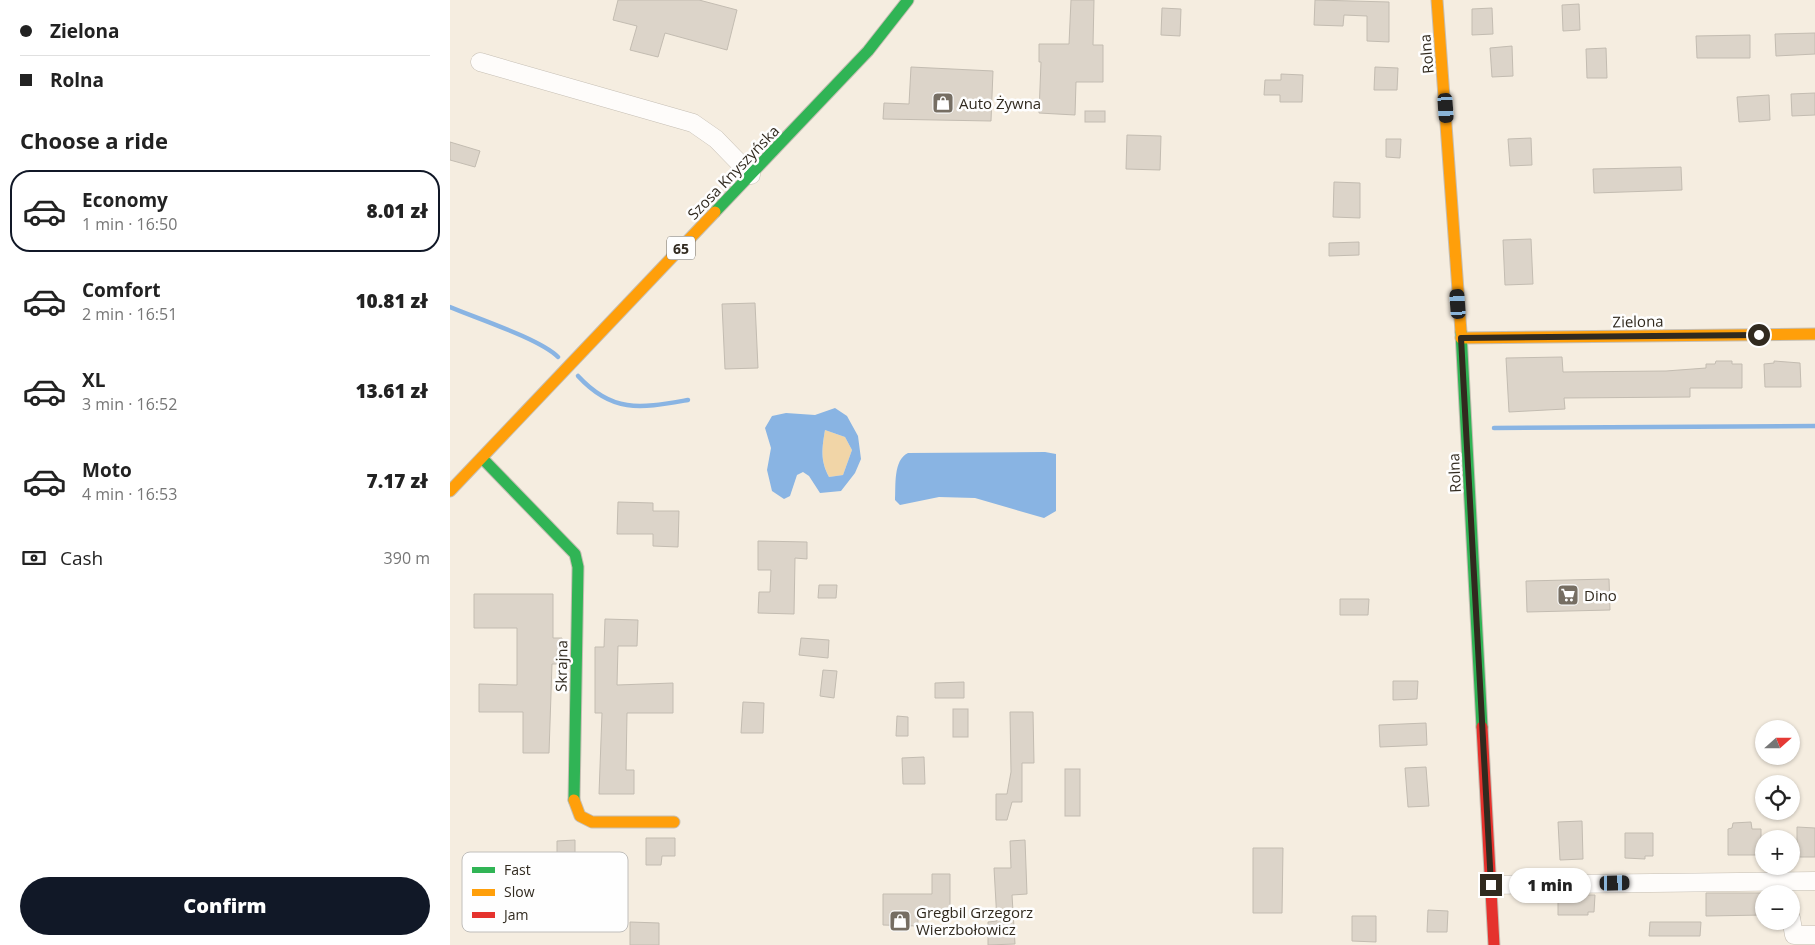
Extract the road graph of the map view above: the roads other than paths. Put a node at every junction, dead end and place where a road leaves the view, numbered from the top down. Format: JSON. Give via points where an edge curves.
{"nodes":[{"id":1,"x":908,"y":0,"type":"edge"},
{"id":2,"x":1437,"y":0,"type":"edge"},
{"id":3,"x":480,"y":62,"type":"dead end"},
{"id":4,"x":751,"y":175,"type":"junction"},
{"id":5,"x":1815,"y":334,"type":"edge"},
{"id":6,"x":1461,"y":338,"type":"junction"},
{"id":7,"x":482,"y":458,"type":"junction"},
{"id":8,"x":450,"y":491,"type":"edge"},
{"id":9,"x":674,"y":822,"type":"dead end"},
{"id":10,"x":1815,"y":881,"type":"edge"},
{"id":11,"x":1491,"y":885,"type":"junction"},
{"id":12,"x":1796,"y":885,"type":"edge"},
{"id":13,"x":1755,"y":887,"type":"edge"},
{"id":14,"x":1793,"y":930,"type":"edge"},
{"id":15,"x":1815,"y":935,"type":"edge"},
{"id":16,"x":1494,"y":945,"type":"edge"}],
"edges":[{"from":1,"to":4,"type":"street","name":"Szosa Knyszyńska","number":"65","via":[[868,52]]},
{"from":2,"to":6,"type":"street","name":"Rolna"},
{"from":3,"to":4,"type":"street","via":[[693,123],[716,139]]},
{"from":4,"to":7,"type":"street","name":"Szosa Knyszyńska","number":"65"},
{"from":5,"to":6,"type":"street","name":"Zielona"},
{"from":6,"to":11,"type":"street","name":"Rolna"},
{"from":7,"to":8,"type":"street","name":"Szosa Knyszyńska","number":"65"},
{"from":7,"to":9,"type":"street","name":"Skrajna","via":[[575,554],[578,567],[574,803],[580,816],[592,822]]},
{"from":10,"to":12,"type":"street"},
{"from":11,"to":13,"type":"street"},
{"from":11,"to":16,"type":"street","name":"Rolna"},
{"from":14,"to":15,"type":"street","via":[[1794,935]]}]}
